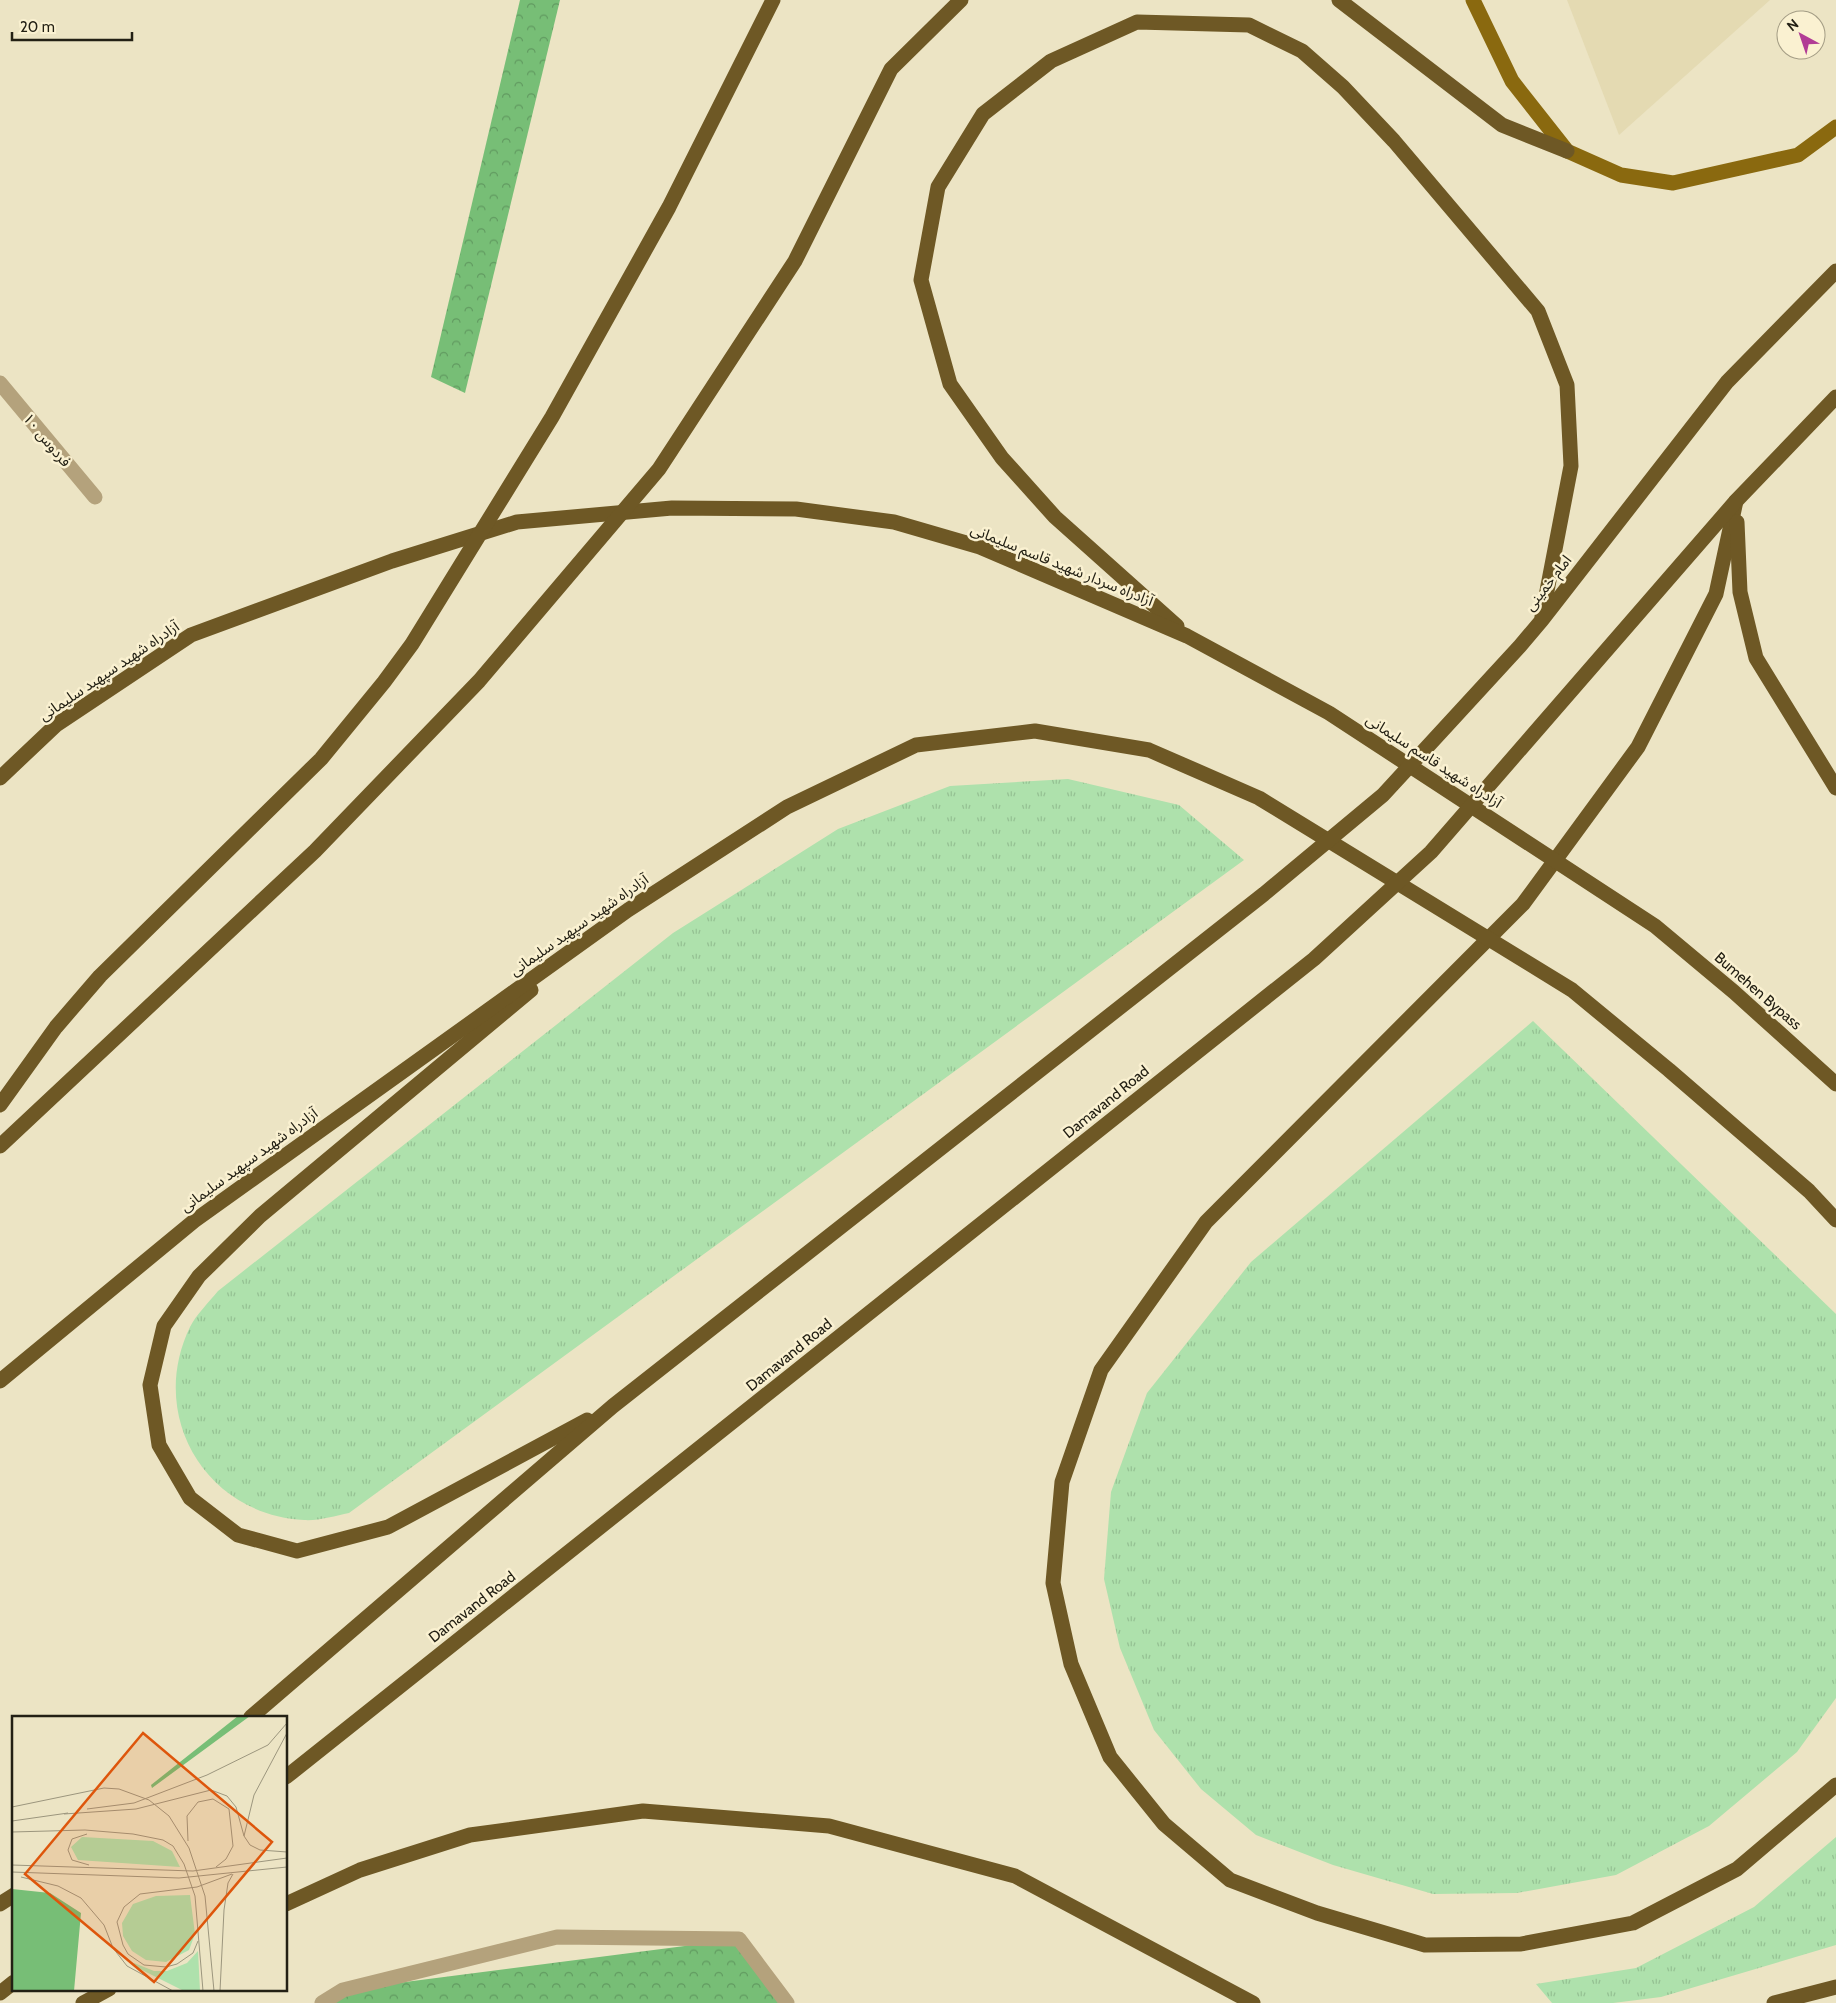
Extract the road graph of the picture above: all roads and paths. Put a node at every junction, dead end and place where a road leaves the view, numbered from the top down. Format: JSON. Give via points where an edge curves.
{"nodes":[{"id":1,"x":773,"y":0,"type":"edge"},
{"id":2,"x":961,"y":0,"type":"edge"},
{"id":3,"x":1339,"y":0,"type":"edge"},
{"id":4,"x":1473,"y":0,"type":"edge"},
{"id":5,"x":1836,"y":127,"type":"edge"},
{"id":6,"x":1567,"y":151,"type":"junction"},
{"id":7,"x":1836,"y":271,"type":"edge"},
{"id":8,"x":0,"y":383,"type":"edge"},
{"id":9,"x":1836,"y":397,"type":"edge"},
{"id":10,"x":95,"y":498,"type":"dead end"},
{"id":11,"x":1736,"y":501,"type":"junction"},
{"id":12,"x":392,"y":561,"type":"joint"},
{"id":13,"x":1542,"y":620,"type":"junction"},
{"id":14,"x":1187,"y":636,"type":"junction"},
{"id":15,"x":0,"y":778,"type":"edge"},
{"id":16,"x":1836,"y":788,"type":"edge"},
{"id":17,"x":628,"y":910,"type":"junction"},
{"id":18,"x":1655,"y":926,"type":"joint"},
{"id":19,"x":1836,"y":1084,"type":"edge"},
{"id":20,"x":0,"y":1105,"type":"edge"},
{"id":21,"x":0,"y":1146,"type":"edge"},
{"id":22,"x":1809,"y":1191,"type":"junction"},
{"id":23,"x":1836,"y":1220,"type":"edge"},
{"id":24,"x":1836,"y":1230,"type":"edge"},
{"id":25,"x":0,"y":1381,"type":"edge"},
{"id":26,"x":613,"y":1406,"type":"junction"},
{"id":27,"x":252,"y":1716,"type":"edge"},
{"id":28,"x":288,"y":1775,"type":"edge"},
{"id":29,"x":1836,"y":1785,"type":"edge"},
{"id":30,"x":12,"y":1896,"type":"edge"},
{"id":31,"x":288,"y":1903,"type":"edge"},
{"id":32,"x":0,"y":1904,"type":"edge"},
{"id":33,"x":12,"y":1984,"type":"edge"},
{"id":34,"x":1836,"y":1987,"type":"edge"},
{"id":35,"x":107,"y":1990,"type":"edge"},
{"id":36,"x":0,"y":1993,"type":"edge"},
{"id":37,"x":84,"y":2003,"type":"edge"},
{"id":38,"x":322,"y":2003,"type":"edge"},
{"id":39,"x":787,"y":2003,"type":"edge"},
{"id":40,"x":1253,"y":2003,"type":"edge"},
{"id":41,"x":1774,"y":2003,"type":"edge"}],
"edges":[{"from":1,"to":20,"type":"highway","via":[[669,207],[552,417],[412,644],[321,759],[100,976],[56,1028]]},
{"from":2,"to":21,"type":"highway","via":[[891,69],[795,261],[659,469],[478,681],[315,851]]},
{"from":3,"to":6,"type":"highway","via":[[1502,125]]},
{"from":4,"to":6,"type":"main road","via":[[1512,81]]},
{"from":5,"to":6,"type":"main road","via":[[1798,155],[1673,183],[1621,175]]},
{"from":7,"to":13,"type":"highway","name":"امام خمینی","via":[[1727,382]]},
{"from":8,"to":10,"type":"street","name":"فردوس ۱۰"},
{"from":9,"to":11,"type":"highway"},
{"from":11,"to":16,"type":"highway","via":[[1740,592],[1756,658]]},
{"from":11,"to":28,"type":"highway","name":"Damavand Road","via":[[1430,852],[1314,960]]},
{"from":11,"to":29,"type":"highway","via":[[1716,594],[1638,747],[1523,904],[1206,1222],[1101,1370],[1062,1482],[1053,1583],[1071,1664],[1110,1757],[1164,1824],[1230,1880],[1317,1913],[1425,1945],[1521,1944],[1633,1923],[1737,1869]]},
{"from":12,"to":14,"type":"highway","name":"آزادراه سردار شهید قاسم سلیمانی","via":[[517,522],[672,508],[796,509],[894,522],[980,548]]},
{"from":12,"to":15,"type":"highway","name":"آزادراه شهید سپهبد سلیمانی","via":[[191,635],[56,725]]},
{"from":13,"to":14,"type":"highway","via":[[1571,466],[1567,385],[1538,311],[1394,140],[1343,87],[1302,51],[1249,26],[1137,22],[1051,61],[983,114],[938,187],[921,280],[950,384],[1002,458],[1055,517]]},
{"from":13,"to":26,"type":"highway","name":"امام خمینی","via":[[1384,795],[1264,894]]},
{"from":14,"to":18,"type":"highway","name":"آزادراه شهید قاسم سلیمانی","via":[[1329,714]]},
{"from":17,"to":22,"type":"highway","name":"آزادراه شهید سپهبد سلیمانی","via":[[787,807],[916,745],[1035,731],[1149,750],[1259,798],[1572,990]]},
{"from":17,"to":25,"type":"highway","name":"آزادراه شهید سپهبد سلیمانی","via":[[194,1221]]},
{"from":17,"to":26,"type":"highway","via":[[260,1216],[205,1269],[164,1326],[150,1385],[159,1445],[190,1498],[238,1535],[297,1551],[388,1526]]},
{"from":18,"to":19,"type":"highway","name":"Bumehen Bypass"},
{"from":22,"to":23,"type":"highway"},
{"from":22,"to":24,"type":"highway"},
{"from":26,"to":27,"type":"highway"},
{"from":30,"to":32,"type":"highway"},
{"from":31,"to":40,"type":"highway","via":[[360,1870],[470,1835],[643,1811],[829,1826],[1014,1876]]},
{"from":33,"to":36,"type":"highway"},
{"from":34,"to":41,"type":"highway"},
{"from":35,"to":37,"type":"highway"},
{"from":38,"to":39,"type":"street","via":[[343,1990],[557,1936],[739,1939]]}]}
